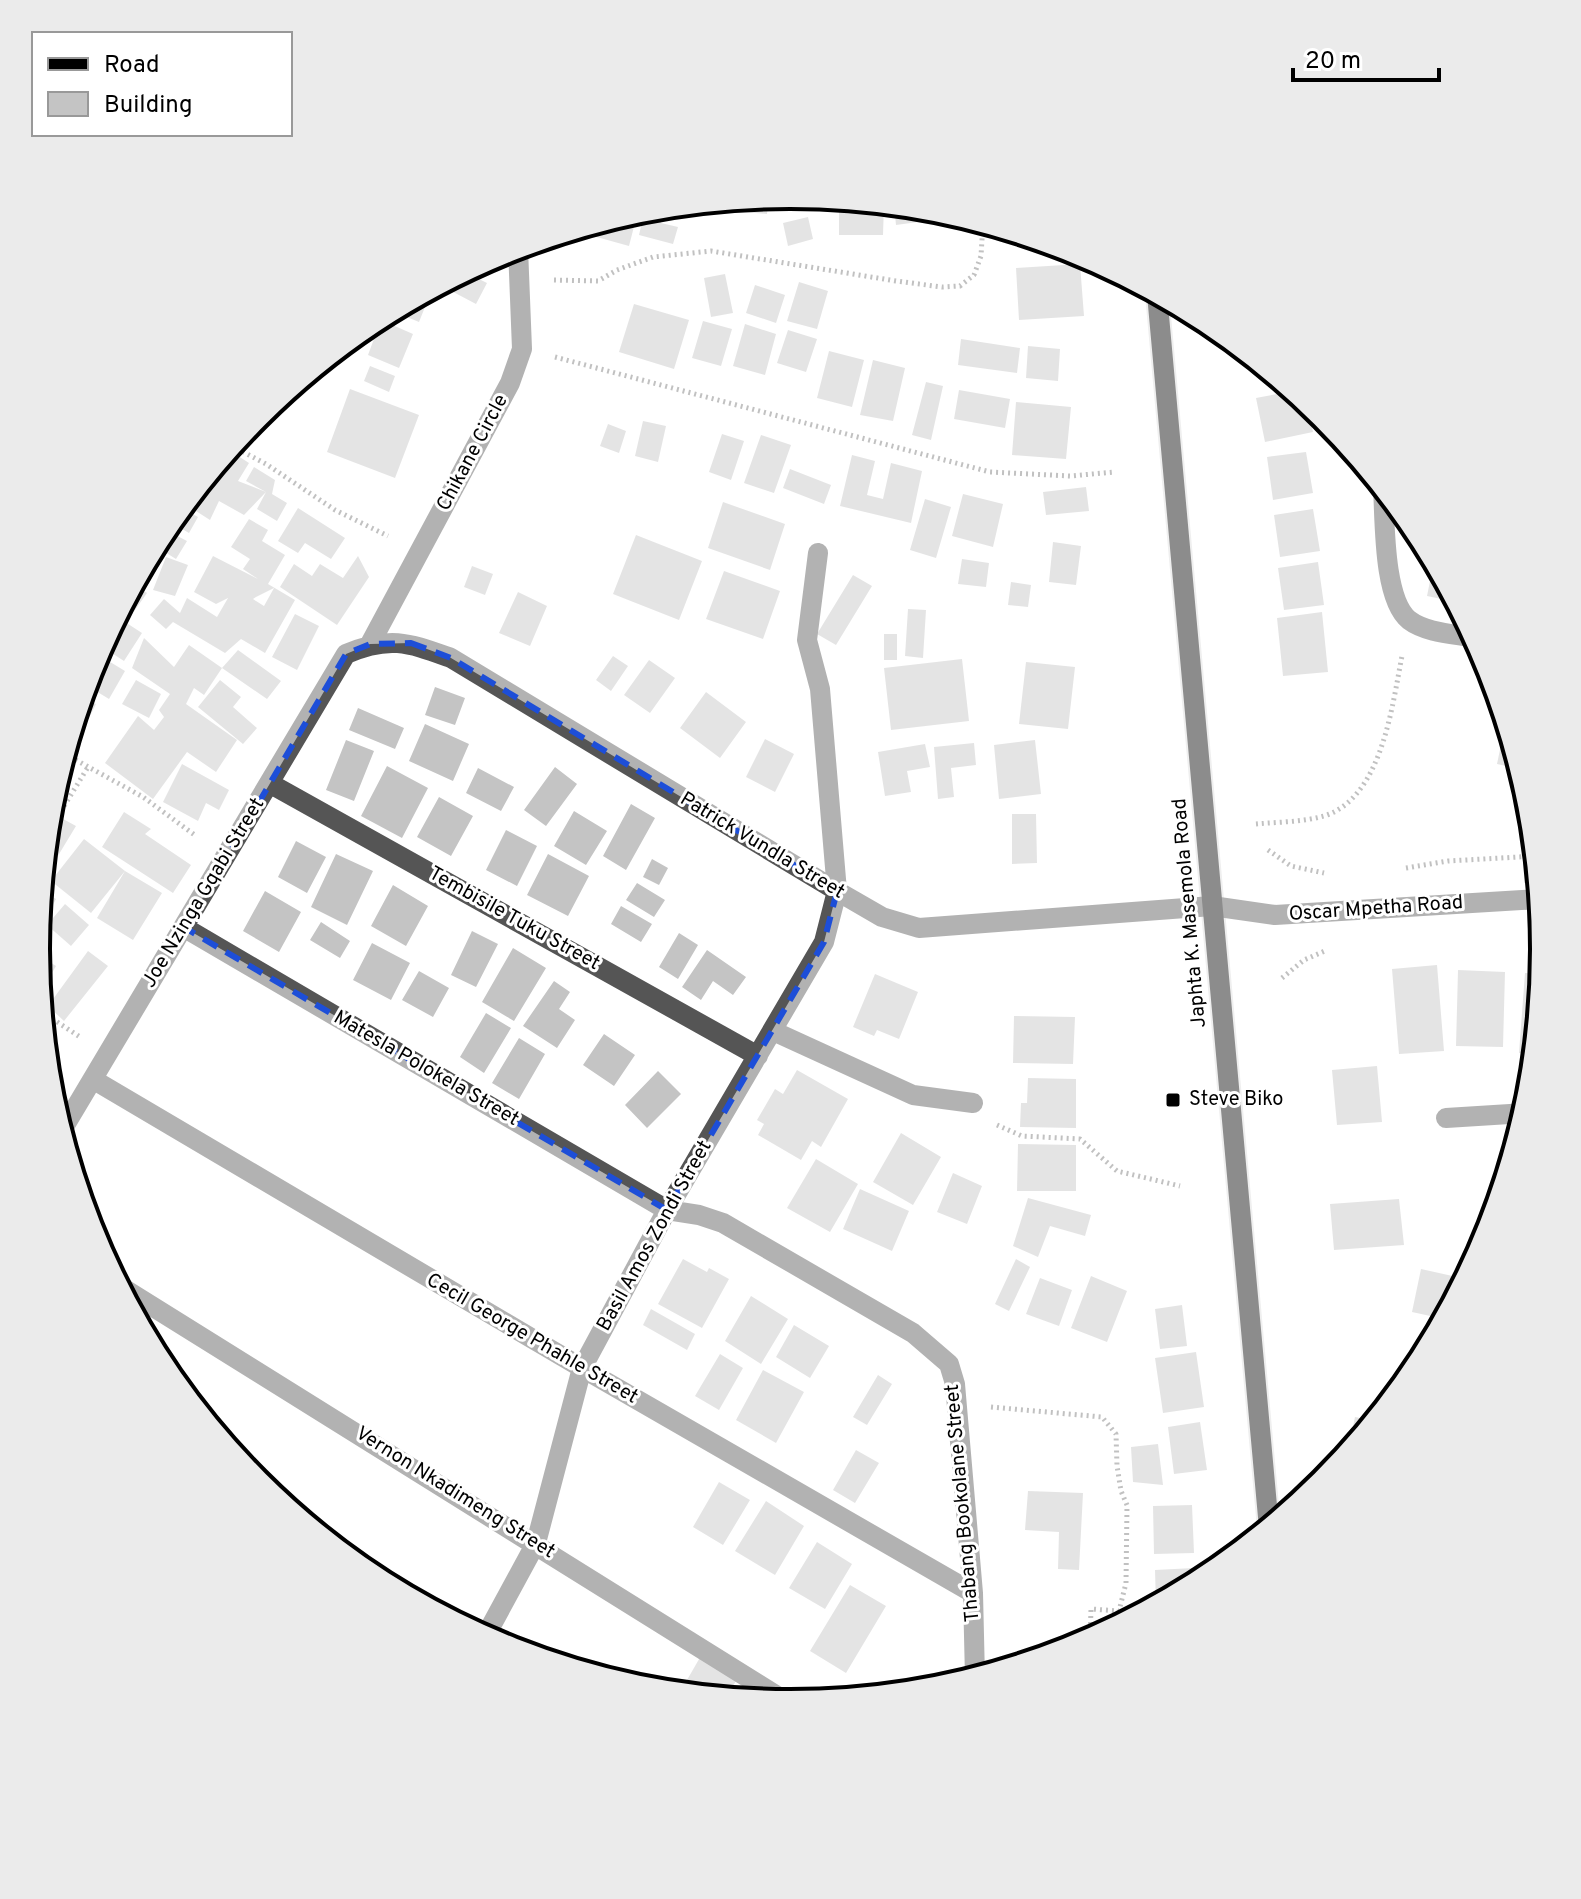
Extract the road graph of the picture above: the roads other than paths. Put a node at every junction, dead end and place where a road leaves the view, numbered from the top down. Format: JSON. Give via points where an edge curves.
{"nodes":[{"id":1,"x":519,"y":260,"type":"edge"},
{"id":2,"x":1158,"y":306,"type":"edge"},
{"id":3,"x":1385,"y":508,"type":"edge"},
{"id":4,"x":818,"y":553,"type":"dead end"},
{"id":5,"x":1461,"y":635,"type":"edge"},
{"id":6,"x":370,"y":644,"type":"junction"},
{"id":7,"x":346,"y":654,"type":"joint"},
{"id":8,"x":269,"y":783,"type":"junction"},
{"id":9,"x":837,"y":891,"type":"junction"},
{"id":10,"x":1529,"y":900,"type":"edge"},
{"id":11,"x":1212,"y":906,"type":"junction"},
{"id":12,"x":185,"y":928,"type":"junction"},
{"id":13,"x":773,"y":1031,"type":"junction"},
{"id":14,"x":758,"y":1056,"type":"junction"},
{"id":15,"x":94,"y":1080,"type":"junction"},
{"id":16,"x":973,"y":1103,"type":"road end"},
{"id":17,"x":1512,"y":1114,"type":"edge"},
{"id":18,"x":70,"y":1118,"type":"edge"},
{"id":19,"x":1446,"y":1118,"type":"dead end"},
{"id":20,"x":667,"y":1210,"type":"junction"},
{"id":21,"x":136,"y":1296,"type":"edge"},
{"id":22,"x":582,"y":1368,"type":"junction"},
{"id":23,"x":1268,"y":1515,"type":"edge"},
{"id":24,"x":536,"y":1543,"type":"junction"},
{"id":25,"x":973,"y":1593,"type":"junction"},
{"id":26,"x":491,"y":1627,"type":"edge"},
{"id":27,"x":975,"y":1667,"type":"edge"},
{"id":28,"x":766,"y":1689,"type":"edge"}],
"edges":[{"from":1,"to":6,"type":"street","name":"Chikane Circle","via":[[522,349],[510,383]]},
{"from":2,"to":11,"type":"main road","name":"Japhta K. Masemola Road"},
{"from":3,"to":5,"type":"street","via":[[1397,603],[1409,620]]},
{"from":4,"to":9,"type":"street","name":"Basil Amos Zondi Street","via":[[807,640],[820,689]]},
{"from":6,"to":7,"type":"street","name":"Patrick Vundla Street"},
{"from":6,"to":9,"type":"street","name":"Patrick Vundla Street","via":[[411,643],[451,658]]},
{"from":7,"to":8,"type":"street","name":"Joe Nzinga Gqabi Street"},
{"from":8,"to":12,"type":"street","name":"Joe Nzinga Gqabi Street"},
{"from":8,"to":14,"type":"street","name":"Tembisile Tuku Street"},
{"from":9,"to":11,"type":"street","name":"Patrick Vundla Street","via":[[882,917],[919,928]]},
{"from":9,"to":13,"type":"street","name":"Basil Amos Zondi Street","via":[[824,942]]},
{"from":10,"to":11,"type":"street","name":"Oscar Mpetha Road","via":[[1275,915]]},
{"from":11,"to":23,"type":"main road","name":"Japhta K. Masemola Road"},
{"from":12,"to":15,"type":"street","name":"Joe Nzinga Gqabi Street"},
{"from":12,"to":20,"type":"street","name":"Matesla Polokela Street"},
{"from":13,"to":14,"type":"street","name":"Basil Amos Zondi Street"},
{"from":13,"to":16,"type":"street","via":[[913,1095]]},
{"from":14,"to":20,"type":"street","name":"Basil Amos Zondi Street"},
{"from":15,"to":18,"type":"street","name":"Joe Nzinga Gqabi Street"},
{"from":15,"to":22,"type":"street","name":"Cecil George Phahle Street"},
{"from":17,"to":19,"type":"street"},
{"from":20,"to":22,"type":"street","name":"Basil Amos Zondi Street"},
{"from":20,"to":25,"type":"street","name":"Thabang Bookolane Street","via":[[723,1223],[913,1333],[949,1364],[958,1404]]},
{"from":21,"to":24,"type":"street","name":"Vernon Nkadimeng Street"},
{"from":22,"to":24,"type":"street","name":"Basil Amos Zondi Street"},
{"from":22,"to":25,"type":"street","name":"Cecil George Phahle Street"},
{"from":24,"to":26,"type":"street","name":"Basil Amos Zondi Street"},
{"from":24,"to":28,"type":"street","name":"Vernon Nkadimeng Street"},
{"from":25,"to":27,"type":"street","name":"Thabang Bookolane Street"}]}
